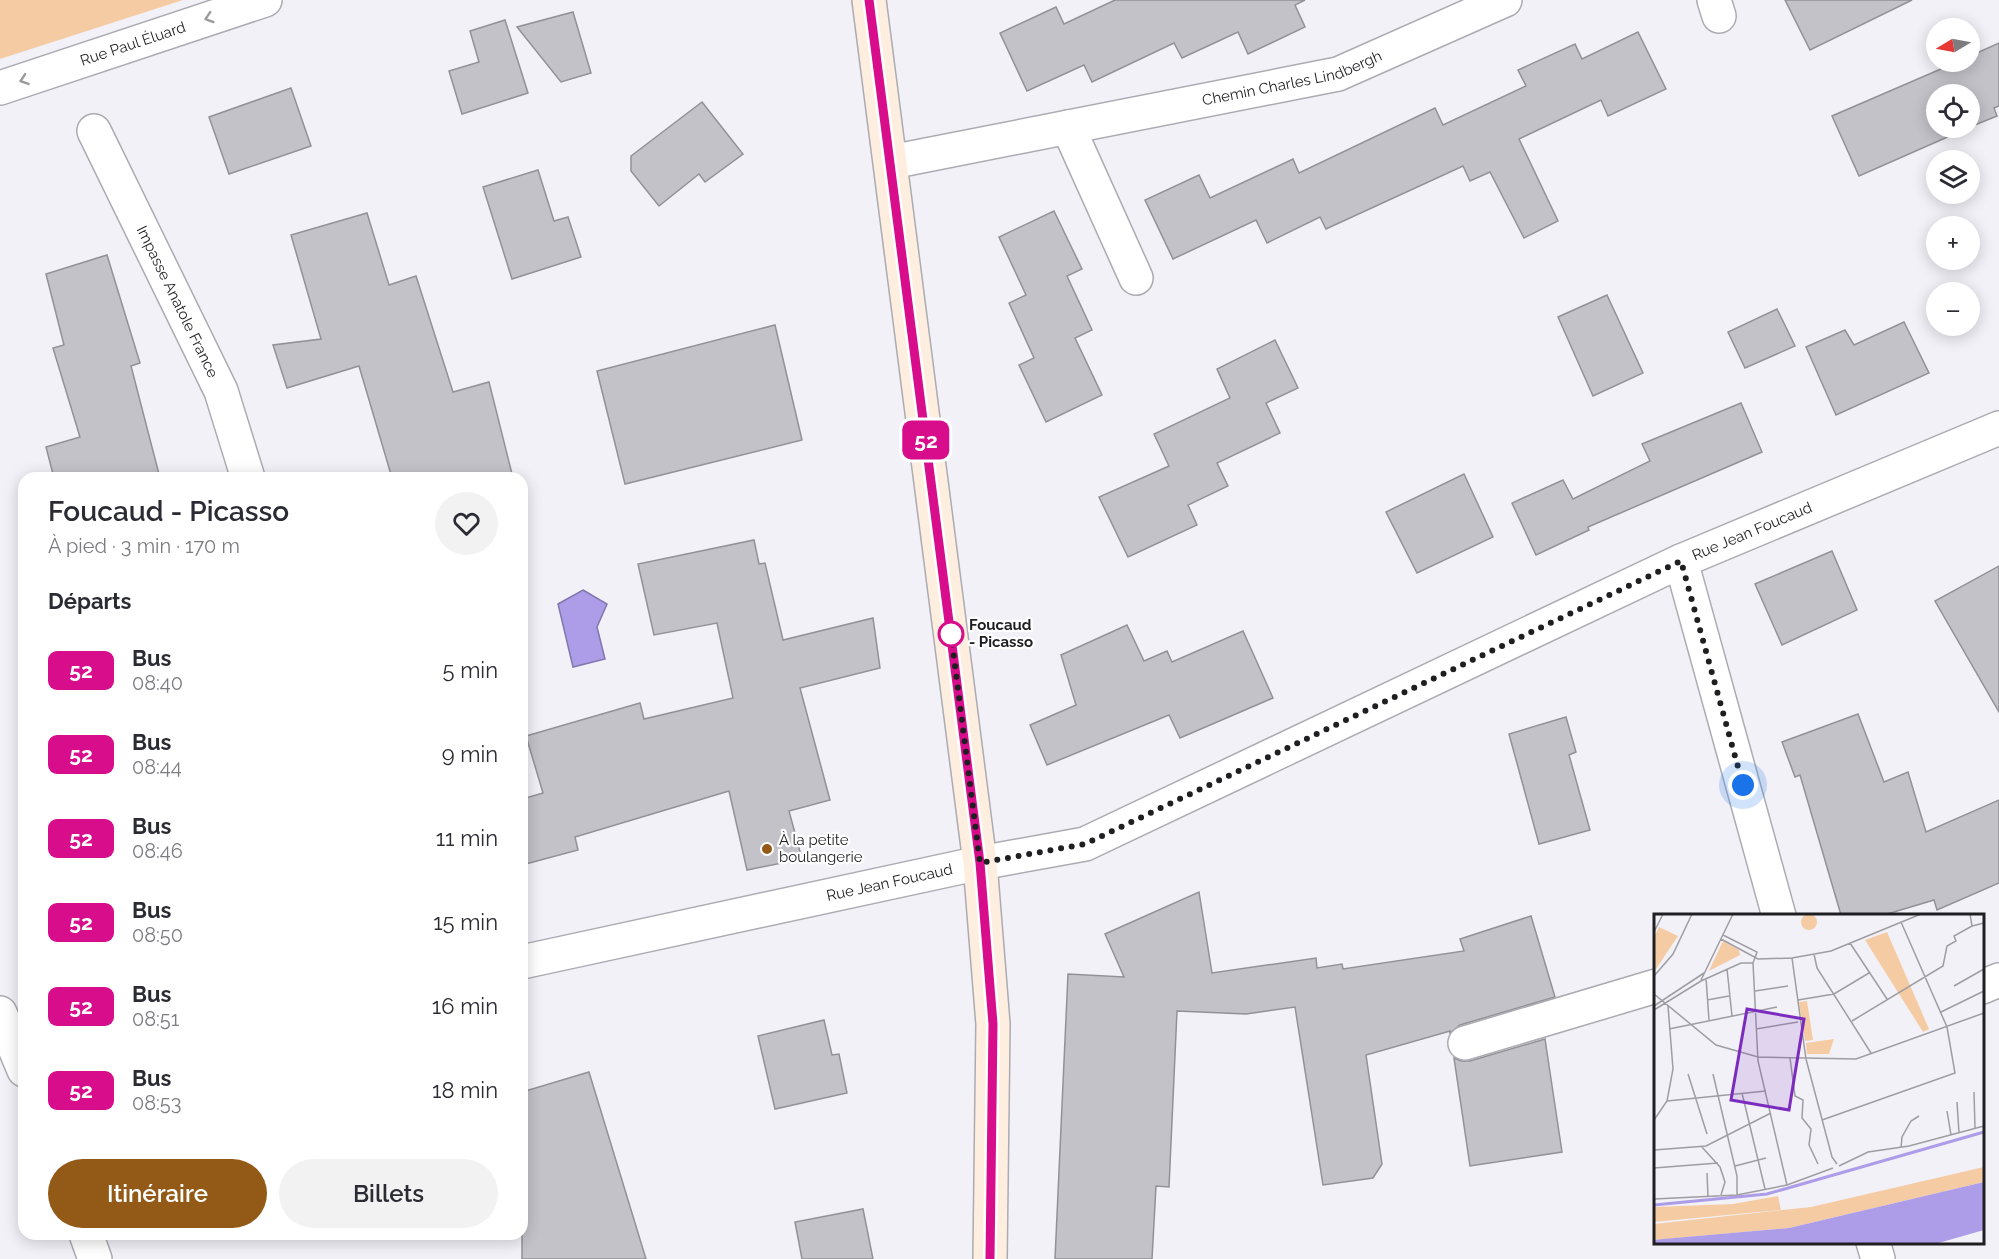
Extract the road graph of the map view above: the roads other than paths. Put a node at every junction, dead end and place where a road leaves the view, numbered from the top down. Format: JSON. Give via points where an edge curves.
{"nodes":[{"id":1,"x":265,"y":0,"type":"edge"},
{"id":2,"x":869,"y":0,"type":"edge"},
{"id":3,"x":1505,"y":0,"type":"edge"},
{"id":4,"x":0,"y":88,"type":"edge"},
{"id":5,"x":1068,"y":127,"type":"junction"},
{"id":6,"x":94,"y":131,"type":"dead end"},
{"id":7,"x":891,"y":162,"type":"junction"},
{"id":8,"x":1137,"y":278,"type":"dead end"},
{"id":9,"x":1999,"y":428,"type":"edge"},
{"id":10,"x":246,"y":472,"type":"edge"},
{"id":11,"x":1681,"y":561,"type":"junction"},
{"id":12,"x":980,"y":863,"type":"junction"},
{"id":13,"x":1779,"y":914,"type":"edge"},
{"id":14,"x":528,"y":961,"type":"edge"},
{"id":15,"x":1999,"y":980,"type":"edge"},
{"id":16,"x":1654,"y":987,"type":"edge"},
{"id":17,"x":1984,"y":987,"type":"edge"},
{"id":18,"x":0,"y":1013,"type":"edge"},
{"id":19,"x":1466,"y":1043,"type":"dead end"},
{"id":20,"x":18,"y":1054,"type":"edge"},
{"id":21,"x":18,"y":1069,"type":"edge"},
{"id":22,"x":0,"y":1073,"type":"edge"},
{"id":23,"x":88,"y":1240,"type":"edge"},
{"id":24,"x":1874,"y":1244,"type":"edge"},
{"id":25,"x":95,"y":1259,"type":"edge"},
{"id":26,"x":990,"y":1259,"type":"edge"},
{"id":27,"x":1878,"y":1259,"type":"edge"}],
"edges":[{"from":1,"to":4,"type":"street","name":"Rue Paul Éluard","one_way":true},
{"from":2,"to":7,"type":"main road"},
{"from":3,"to":5,"type":"street","name":"Chemin Charles Lindbergh","via":[[1338,74]]},
{"from":5,"to":7,"type":"street","name":"Chemin Charles Lindbergh"},
{"from":5,"to":8,"type":"street"},
{"from":6,"to":10,"type":"street","name":"Impasse Anatole France","via":[[221,391]]},
{"from":7,"to":12,"type":"main road"},
{"from":9,"to":11,"type":"street","name":"Rue Jean Foucaud"},
{"from":11,"to":12,"type":"street","name":"Rue Jean Foucaud","via":[[1085,844]]},
{"from":11,"to":13,"type":"street"},
{"from":12,"to":14,"type":"street","name":"Rue Jean Foucaud"},
{"from":12,"to":26,"type":"main road","via":[[993,1024]]},
{"from":15,"to":17,"type":"street"},
{"from":16,"to":19,"type":"street"},
{"from":18,"to":20,"type":"street"},
{"from":21,"to":22,"type":"street"},
{"from":23,"to":25,"type":"street"},
{"from":24,"to":27,"type":"street"}]}
